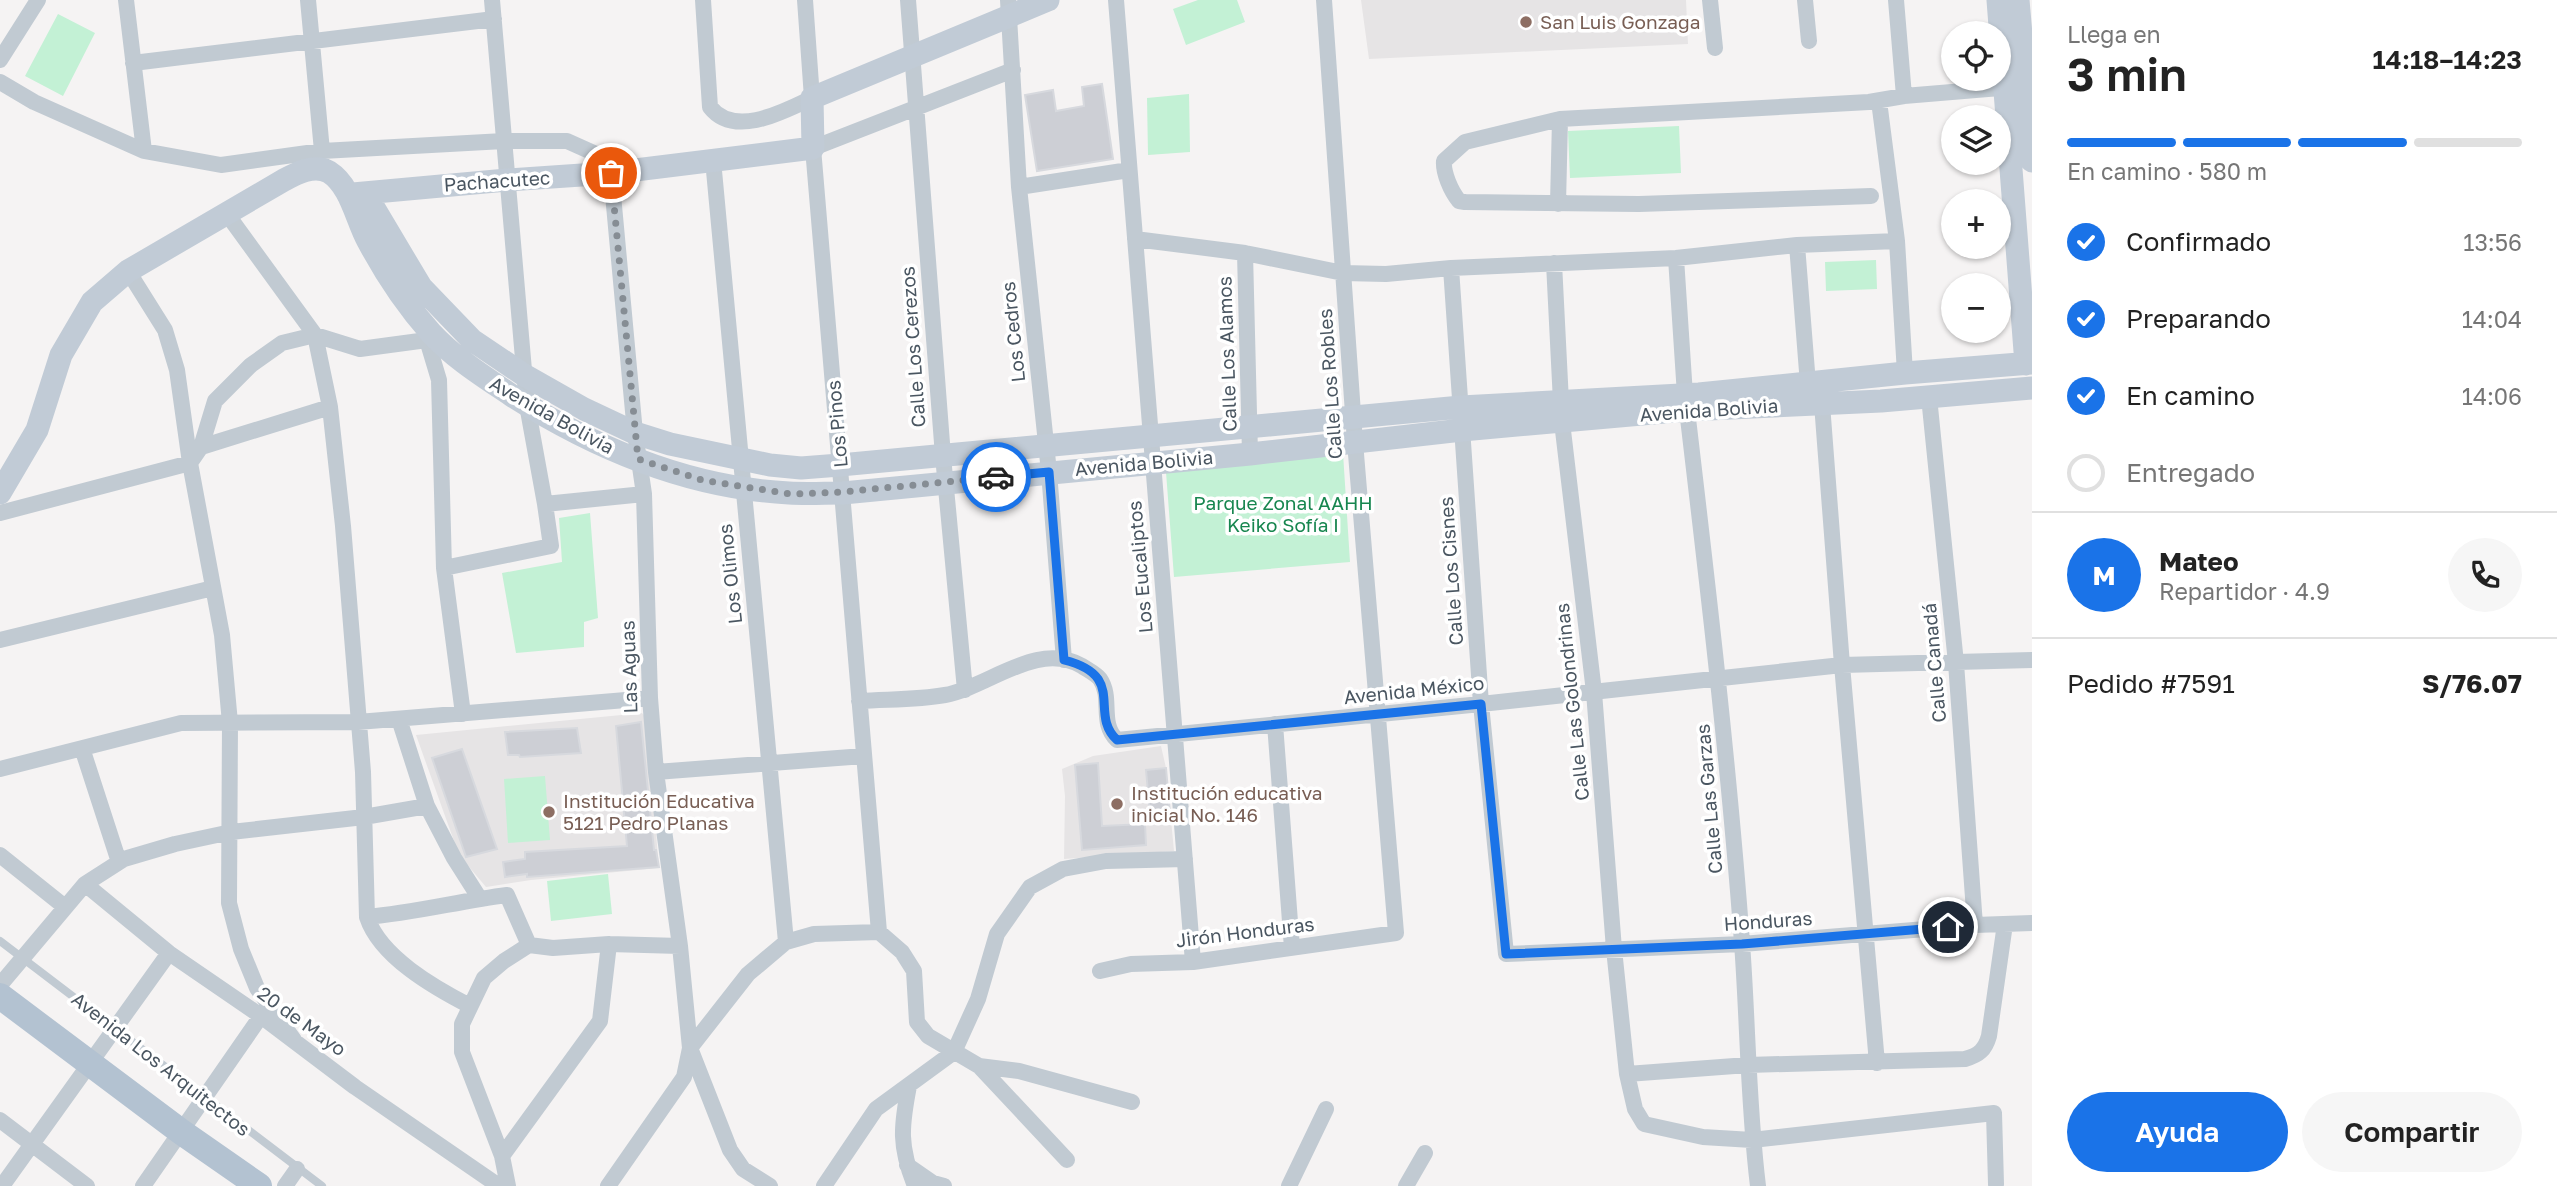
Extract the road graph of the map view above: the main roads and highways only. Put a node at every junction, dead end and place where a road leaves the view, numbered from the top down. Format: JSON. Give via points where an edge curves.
{"nodes":[{"id":1,"x":1048,"y":0,"type":"edge"},
{"id":2,"x":1998,"y":0,"type":"edge"},
{"id":3,"x":2018,"y":0,"type":"edge"},
{"id":4,"x":1008,"y":8,"type":"edge"},
{"id":5,"x":2021,"y":86,"type":"edge"},
{"id":6,"x":813,"y":148,"type":"joint"},
{"id":7,"x":2032,"y":161,"type":"edge"},
{"id":8,"x":356,"y":194,"type":"junction"},
{"id":9,"x":2029,"y":363,"type":"edge"},
{"id":10,"x":1879,"y":377,"type":"junction"},
{"id":11,"x":2032,"y":388,"type":"edge"},
{"id":12,"x":1881,"y":401,"type":"junction"},
{"id":13,"x":1686,"y":402,"type":"junction"},
{"id":14,"x":1462,"y":419,"type":"junction"},
{"id":15,"x":0,"y":493,"type":"edge"},
{"id":16,"x":0,"y":996,"type":"edge"},
{"id":17,"x":259,"y":1186,"type":"edge"}],
"edges":[{"from":1,"to":4,"type":"main road"},
{"from":2,"to":5,"type":"main road"},
{"from":3,"to":5,"type":"main road"},
{"from":4,"to":6,"type":"main road","name":"Los Pinos","via":[[911,58],[812,98]]},
{"from":5,"to":7,"type":"main road"},
{"from":5,"to":9,"type":"main road"},
{"from":6,"to":8,"type":"main road","name":"Pachacutec","via":[[611,173]]},
{"from":8,"to":14,"type":"main road","name":"Avenida Bolivia","via":[[421,286],[472,340],[524,375],[635,433],[740,460],[801,468],[1353,418]]},
{"from":8,"to":14,"type":"main road","name":"Avenida Bolivia","via":[[368,240],[429,337],[527,405],[582,435],[702,480],[790,494],[843,492],[1355,442]]},
{"from":8,"to":15,"type":"main road","name":"Avenida Bolivia","via":[[321,160],[128,271],[92,302],[67,344],[37,430]]},
{"from":9,"to":10,"type":"main road","name":"Avenida Bolivia"},
{"from":10,"to":12,"type":"main road"},
{"from":10,"to":13,"type":"main road","name":"Avenida Bolivia"},
{"from":11,"to":12,"type":"main road","name":"Avenida Bolivia"},
{"from":12,"to":13,"type":"main road","name":"Avenida Bolivia"},
{"from":13,"to":14,"type":"main road","name":"Avenida Bolivia"},
{"from":16,"to":17,"type":"main road","name":"Avenida Los Arquitectos"}]}
